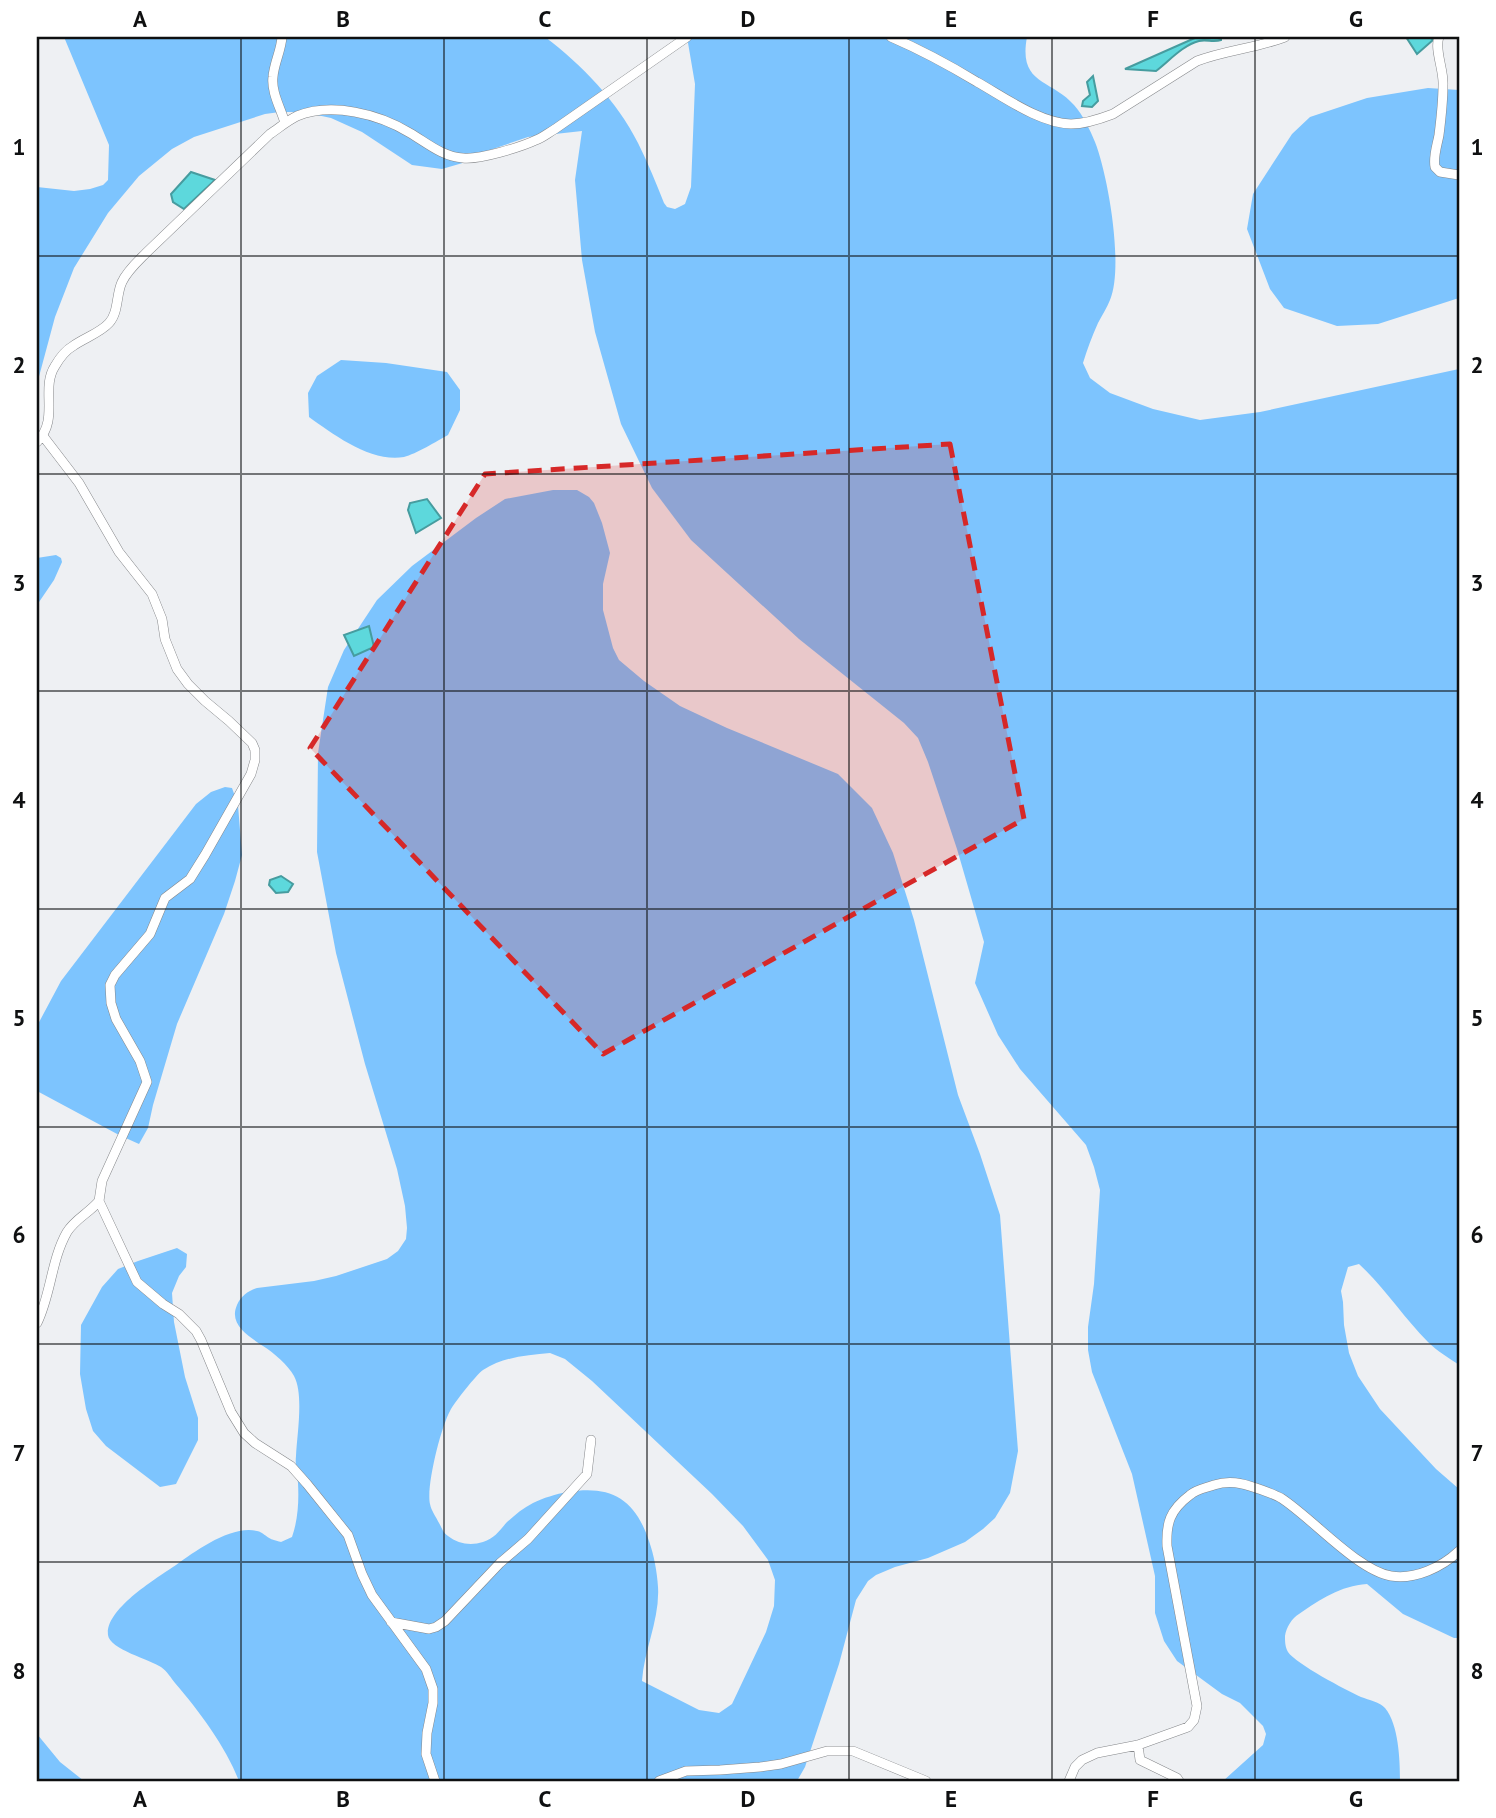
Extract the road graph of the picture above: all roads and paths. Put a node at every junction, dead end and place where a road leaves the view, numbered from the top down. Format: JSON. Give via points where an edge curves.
{"nodes":[{"id":1,"x":282,"y":37,"type":"edge"},
{"id":2,"x":687,"y":37,"type":"edge"},
{"id":3,"x":891,"y":37,"type":"edge"},
{"id":4,"x":1285,"y":37,"type":"edge"},
{"id":5,"x":1439,"y":37,"type":"edge"},
{"id":6,"x":285,"y":123,"type":"junction"},
{"id":7,"x":1459,"y":175,"type":"edge"},
{"id":8,"x":40,"y":439,"type":"edge"},
{"id":9,"x":99,"y":1201,"type":"junction"},
{"id":10,"x":37,"y":1323,"type":"edge"},
{"id":11,"x":591,"y":1440,"type":"dead end"},
{"id":12,"x":1459,"y":1551,"type":"edge"},
{"id":13,"x":391,"y":1622,"type":"junction"},
{"id":14,"x":1138,"y":1745,"type":"junction"},
{"id":15,"x":435,"y":1781,"type":"edge"},
{"id":16,"x":659,"y":1781,"type":"edge"},
{"id":17,"x":926,"y":1781,"type":"edge"},
{"id":18,"x":1069,"y":1781,"type":"edge"},
{"id":19,"x":1178,"y":1781,"type":"edge"}],
"edges":[{"from":1,"to":6,"type":"street","via":[[273,86]]},
{"from":2,"to":6,"type":"street","via":[[555,130],[492,154],[464,159],[442,153],[386,120],[366,114],[318,110]]},
{"from":3,"to":4,"type":"street","via":[[1029,111],[1071,124],[1113,114],[1197,61]]},
{"from":5,"to":7,"type":"street","via":[[1436,48],[1444,84],[1435,167]]},
{"from":6,"to":8,"type":"street","via":[[145,253],[121,285],[110,322],[70,347],[53,368],[50,420]]},
{"from":8,"to":9,"type":"street","via":[[79,483],[119,552],[152,594],[177,669],[256,750],[251,774],[205,855],[190,879],[165,898],[150,934],[110,985],[116,1019],[147,1082],[102,1181]]},
{"from":9,"to":10,"type":"street","via":[[68,1230]]},
{"from":9,"to":13,"type":"street","via":[[137,1282],[196,1331],[244,1433],[291,1466],[348,1535],[372,1595]]},
{"from":11,"to":13,"type":"street","via":[[587,1474],[445,1620],[429,1629]]},
{"from":12,"to":14,"type":"street","via":[[1440,1567],[1407,1576],[1389,1575],[1359,1560],[1280,1497],[1242,1483],[1223,1482],[1195,1491],[1172,1514],[1167,1527],[1197,1706],[1194,1720],[1188,1727]]},
{"from":13,"to":15,"type":"street","via":[[426,1669],[433,1689],[426,1754]]},
{"from":14,"to":18,"type":"street","via":[[1082,1760]]},
{"from":14,"to":19,"type":"street","via":[[1140,1760]]},
{"from":16,"to":17,"type":"street","via":[[685,1771],[771,1765],[842,1750]]}]}
